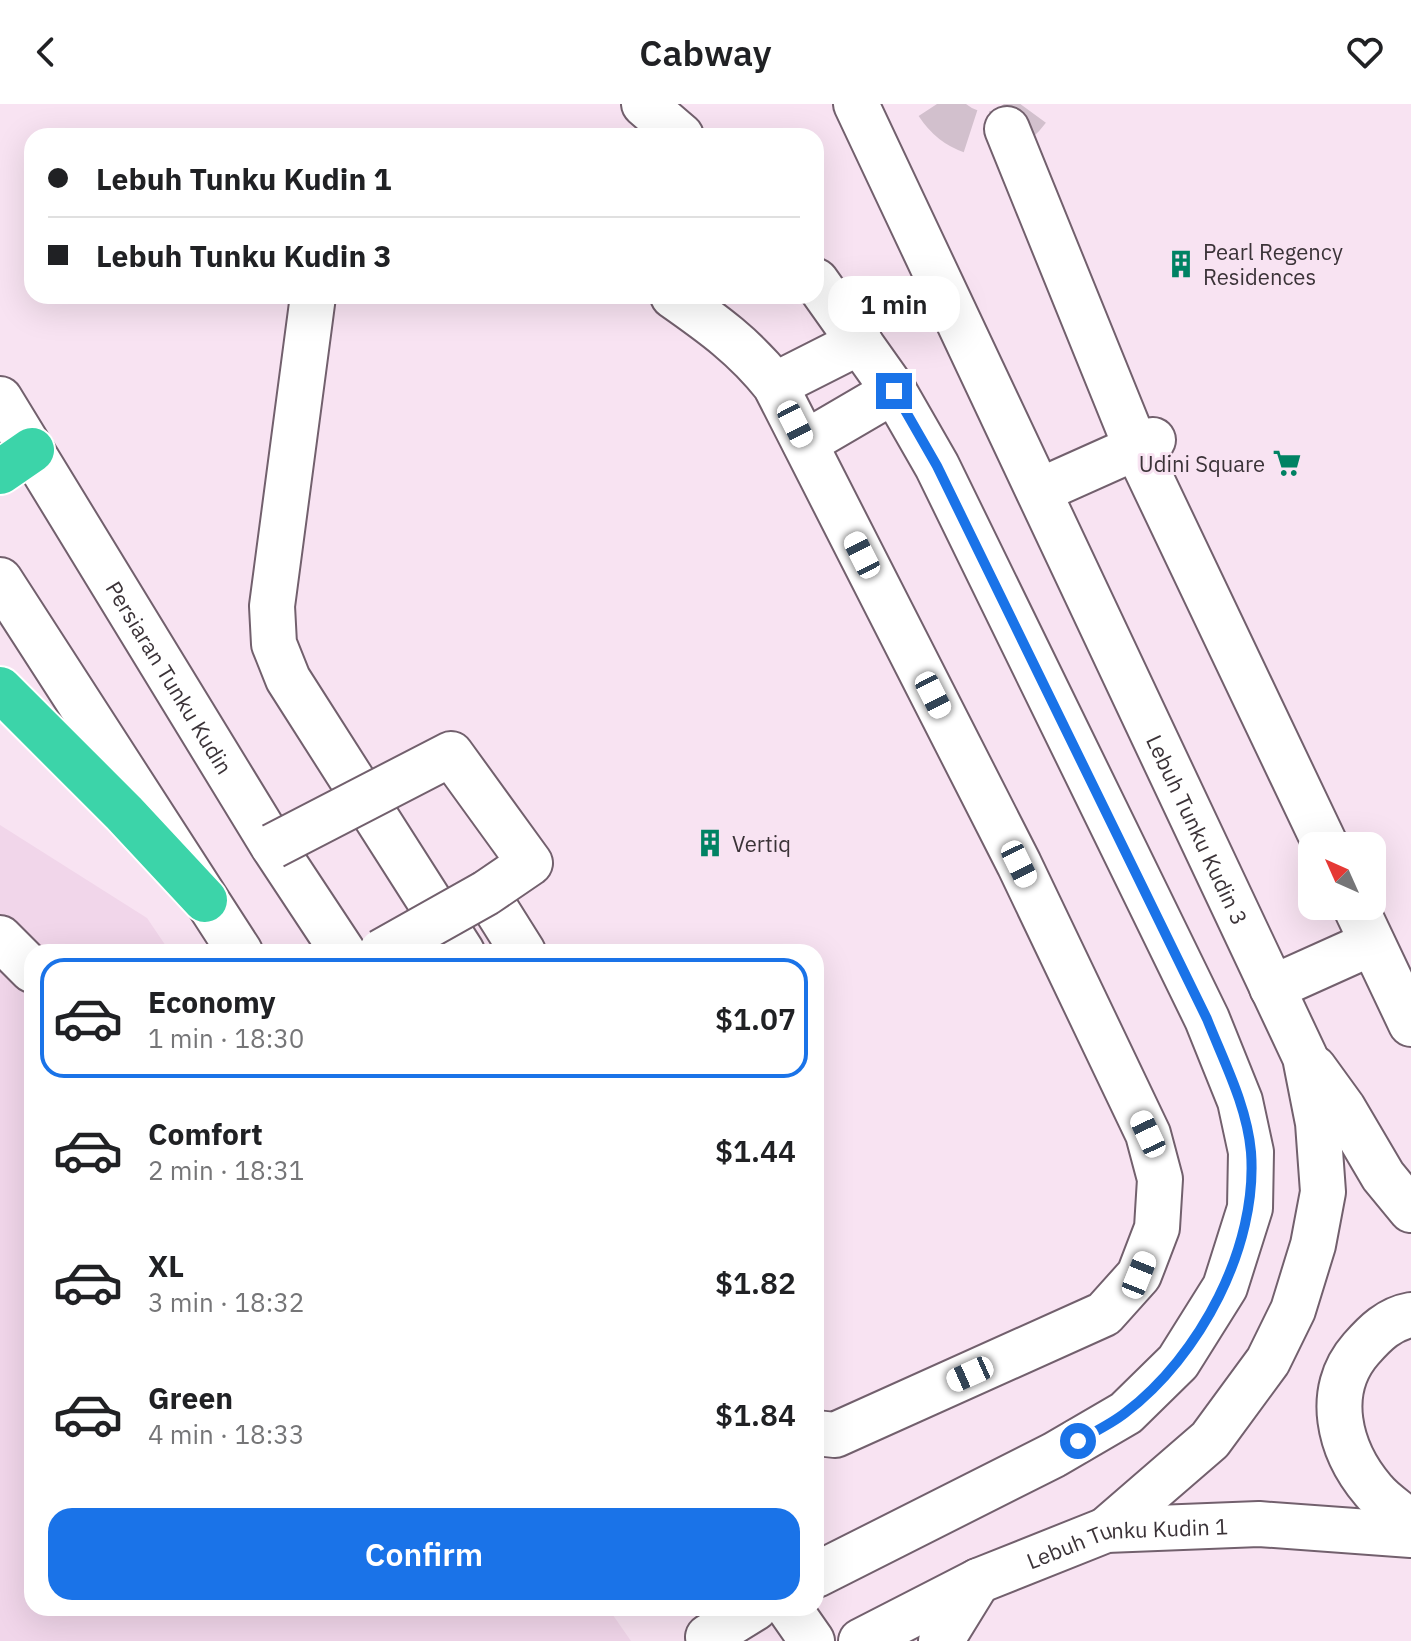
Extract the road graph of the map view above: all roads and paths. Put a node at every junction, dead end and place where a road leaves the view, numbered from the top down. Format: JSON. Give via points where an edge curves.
{"nodes":[{"id":1,"x":644,"y":104,"type":"edge"},
{"id":2,"x":856,"y":104,"type":"edge"},
{"id":3,"x":672,"y":128,"type":"edge"},
{"id":4,"x":1007,"y":129,"type":"dead end"},
{"id":5,"x":824,"y":292,"type":"edge"},
{"id":6,"x":312,"y":304,"type":"edge"},
{"id":7,"x":684,"y":304,"type":"edge"},
{"id":8,"x":860,"y":342,"type":"junction"},
{"id":9,"x":775,"y":385,"type":"junction"},
{"id":10,"x":894,"y":391,"type":"junction"},
{"id":11,"x":0,"y":399,"type":"edge"},
{"id":12,"x":805,"y":443,"type":"junction"},
{"id":13,"x":1145,"y":443,"type":"junction"},
{"id":14,"x":16,"y":461,"type":"edge"},
{"id":15,"x":1039,"y":491,"type":"junction"},
{"id":16,"x":0,"y":580,"type":"edge"},
{"id":17,"x":0,"y":689,"type":"edge"},
{"id":18,"x":1320,"y":832,"type":"edge"},
{"id":19,"x":273,"y":846,"type":"junction"},
{"id":20,"x":486,"y":893,"type":"junction"},
{"id":21,"x":205,"y":900,"type":"junction"},
{"id":22,"x":1363,"y":924,"type":"edge"},
{"id":23,"x":0,"y":938,"type":"edge"},
{"id":24,"x":235,"y":944,"type":"edge"},
{"id":25,"x":338,"y":944,"type":"edge"},
{"id":26,"x":395,"y":944,"type":"edge"},
{"id":27,"x":457,"y":944,"type":"edge"},
{"id":28,"x":518,"y":944,"type":"edge"},
{"id":29,"x":24,"y":962,"type":"edge"},
{"id":30,"x":1272,"y":988,"type":"junction"},
{"id":31,"x":1411,"y":1024,"type":"edge"},
{"id":32,"x":1305,"y":1057,"type":"junction"},
{"id":33,"x":1411,"y":1210,"type":"edge"},
{"id":34,"x":1411,"y":1315,"type":"edge"},
{"id":35,"x":824,"y":1434,"type":"edge"},
{"id":36,"x":1411,"y":1523,"type":"edge"},
{"id":37,"x":1106,"y":1530,"type":"junction"},
{"id":38,"x":1411,"y":1535,"type":"edge"},
{"id":39,"x":824,"y":1571,"type":"edge"},
{"id":40,"x":978,"y":1581,"type":"junction"},
{"id":41,"x":735,"y":1616,"type":"edge"},
{"id":42,"x":795,"y":1616,"type":"edge"},
{"id":43,"x":702,"y":1629,"type":"edge"},
{"id":44,"x":812,"y":1641,"type":"edge"},
{"id":45,"x":861,"y":1641,"type":"edge"},
{"id":46,"x":941,"y":1641,"type":"edge"}],
"edges":[{"from":1,"to":3,"type":"street"},
{"from":2,"to":15,"type":"street","name":"Lebuh Tunku Kudin 3"},
{"from":4,"to":13,"type":"street"},
{"from":5,"to":8,"type":"street"},
{"from":6,"to":27,"type":"street","via":[[272,606],[274,644],[288,679]]},
{"from":7,"to":9,"type":"street","via":[[741,346]]},
{"from":8,"to":9,"type":"street"},
{"from":8,"to":10,"type":"street"},
{"from":9,"to":12,"type":"street"},
{"from":10,"to":12,"type":"street"},
{"from":10,"to":39,"type":"street","via":[[937,466],[1193,991],[1240,1101],[1251,1152],[1250,1208],[1225,1287],[1178,1362],[1126,1413]]},
{"from":11,"to":14,"type":"street","name":"Persiaran Tunku Kudin"},
{"from":12,"to":35,"type":"street","via":[[1019,864],[1148,1134],[1160,1179],[1157,1228],[1139,1275],[1104,1314],[835,1435]]},
{"from":13,"to":15,"type":"street"},
{"from":13,"to":18,"type":"street"},
{"from":14,"to":19,"type":"street","name":"Persiaran Tunku Kudin"},
{"from":15,"to":30,"type":"street","name":"Lebuh Tunku Kudin 3"},
{"from":16,"to":21,"type":"street"},
{"from":17,"to":21,"type":"highway"},
{"from":19,"to":20,"type":"street","bridge":true,"via":[[451,754],[530,863]]},
{"from":19,"to":25,"type":"street","name":"Persiaran Tunku Kudin"},
{"from":20,"to":26,"type":"street","bridge":true},
{"from":20,"to":28,"type":"street"},
{"from":21,"to":24,"type":"street"},
{"from":22,"to":30,"type":"street"},
{"from":22,"to":31,"type":"street"},
{"from":23,"to":29,"type":"street"},
{"from":30,"to":32,"type":"street","name":"Lebuh Tunku Kudin 3"},
{"from":32,"to":33,"type":"street"},
{"from":32,"to":37,"type":"street","name":"Lebuh Tunku Kudin 3","via":[[1318,1123],[1323,1192],[1293,1310],[1268,1361],[1210,1440]]},
{"from":34,"to":36,"type":"street","via":[[1379,1328],[1359,1351],[1349,1363],[1338,1400],[1352,1458],[1374,1491]]},
{"from":37,"to":38,"type":"street","name":"Lebuh Tunku Kudin 1","via":[[1259,1524]]},
{"from":37,"to":40,"type":"street","name":"Lebuh Tunku Kudin 1"},
{"from":40,"to":45,"type":"street","name":"Lebuh Tunku Kudin 1"},
{"from":40,"to":46,"type":"street"},
{"from":41,"to":43,"type":"street"},
{"from":42,"to":44,"type":"street"}]}
